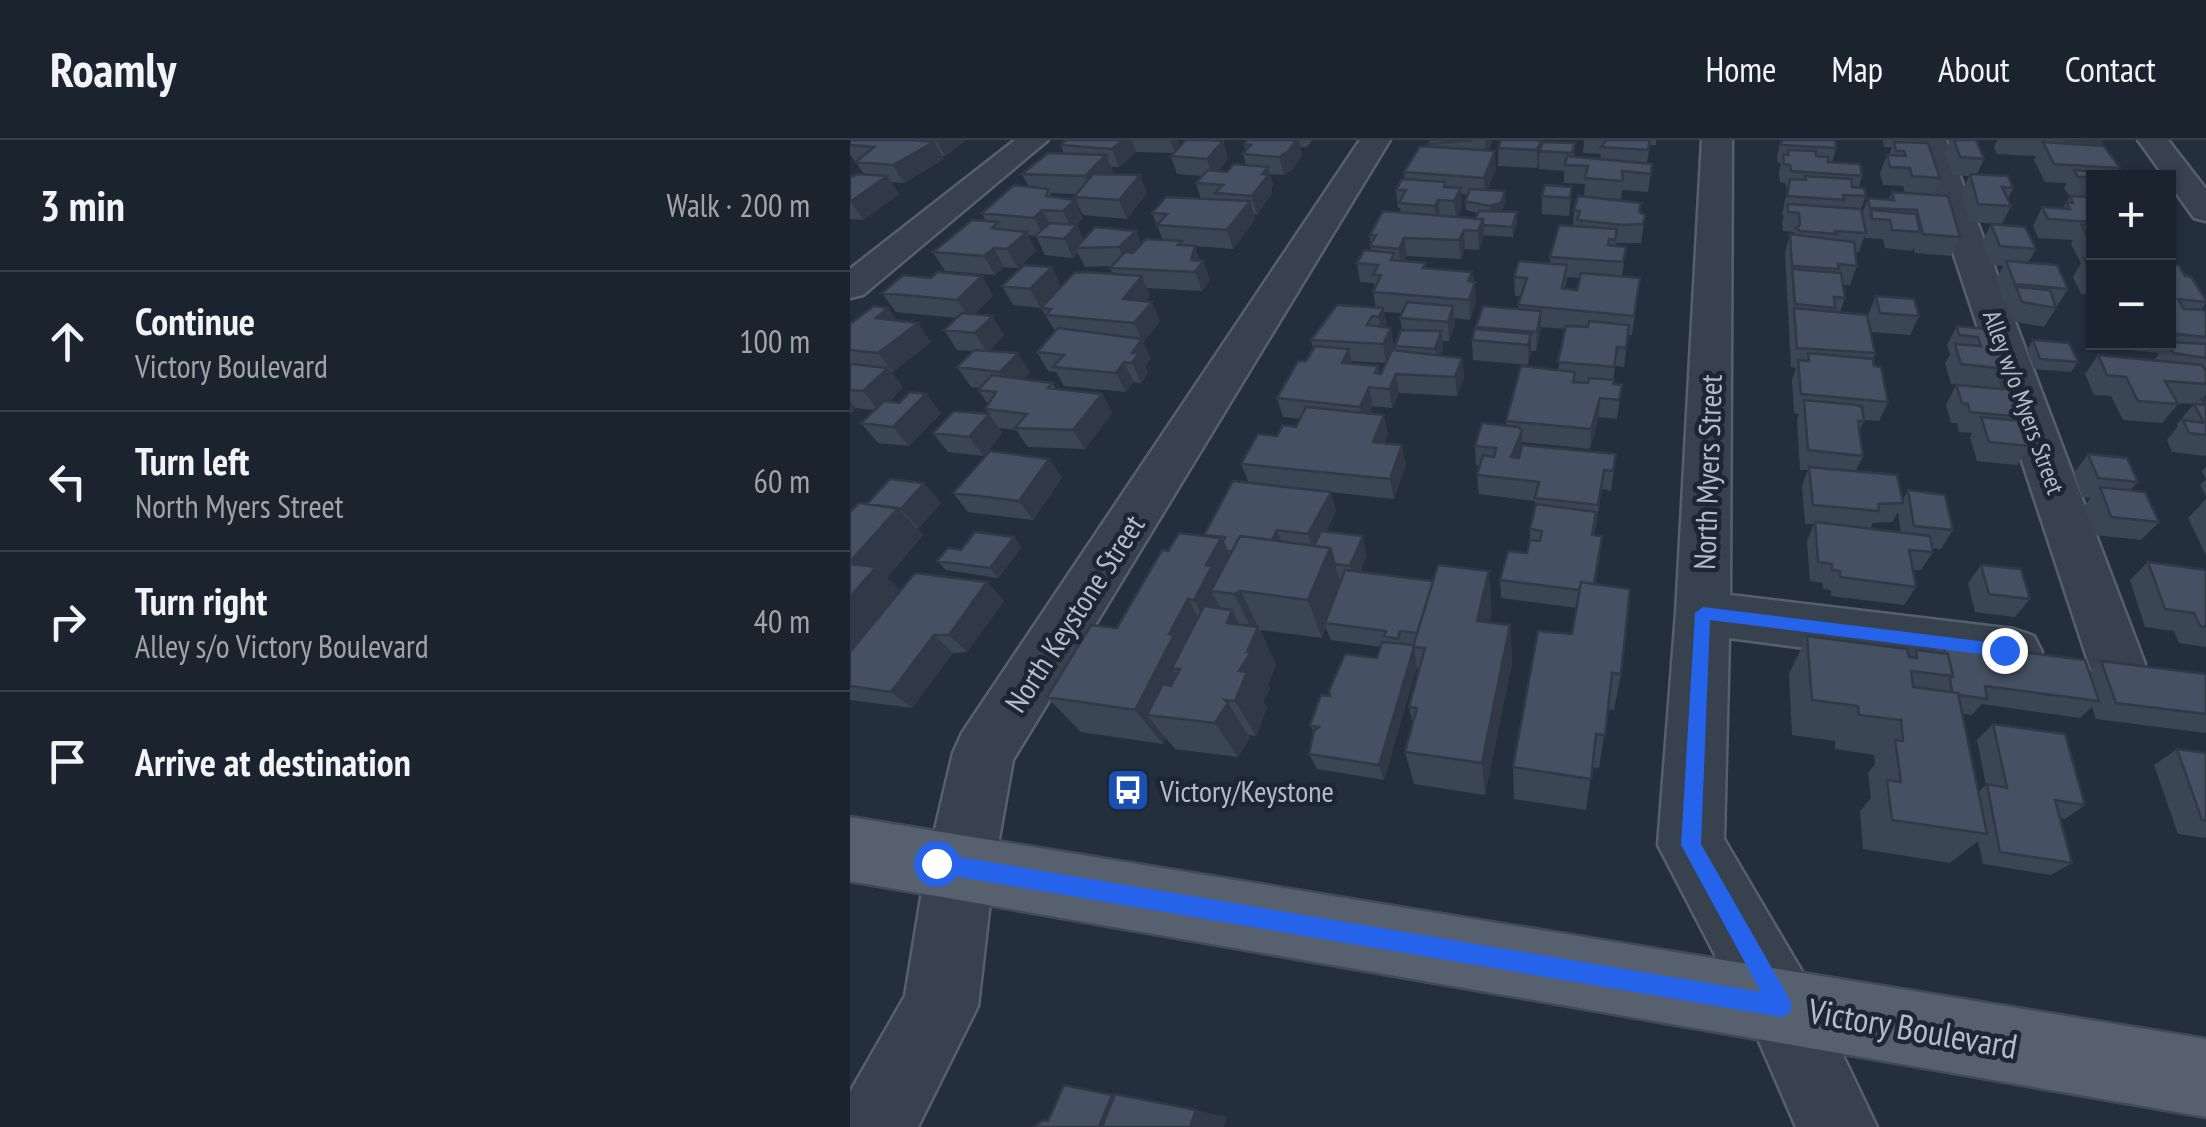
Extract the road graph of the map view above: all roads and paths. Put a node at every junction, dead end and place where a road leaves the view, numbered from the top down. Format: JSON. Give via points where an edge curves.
{"nodes":[{"id":1,"x":1034,"y":140,"type":"edge"},
{"id":2,"x":1376,"y":140,"type":"edge"},
{"id":3,"x":1717,"y":140,"type":"edge"},
{"id":4,"x":1931,"y":140,"type":"edge"},
{"id":5,"x":2153,"y":140,"type":"edge"},
{"id":6,"x":2204,"y":206,"type":"edge"},
{"id":7,"x":850,"y":286,"type":"edge"},
{"id":8,"x":1703,"y":613,"type":"junction"},
{"id":9,"x":850,"y":849,"type":"edge"},
{"id":10,"x":960,"y":867,"type":"junction"},
{"id":11,"x":1781,"y":1006,"type":"junction"},
{"id":12,"x":2206,"y":1078,"type":"edge"},
{"id":13,"x":875,"y":1127,"type":"edge"},
{"id":14,"x":1837,"y":1127,"type":"edge"}],
"edges":[{"from":1,"to":7,"type":"street"},
{"from":2,"to":10,"type":"street","name":"North Keystone Street","via":[[984,753]]},
{"from":3,"to":8,"type":"street","name":"North Myers Street"},
{"from":4,"to":8,"type":"street","name":"Alley w/o Myers Street","via":[[2144,668]]},
{"from":5,"to":6,"type":"street"},
{"from":8,"to":11,"type":"street","name":"North Myers Street","via":[[1691,845]]},
{"from":9,"to":10,"type":"main road","name":"Victory Boulevard"},
{"from":10,"to":11,"type":"main road","name":"Victory Boulevard"},
{"from":10,"to":13,"type":"street","name":"North Keystone Street","via":[[941,1006]]},
{"from":11,"to":12,"type":"main road","name":"Victory Boulevard"},
{"from":11,"to":14,"type":"street","name":"North Myers Street"}]}
